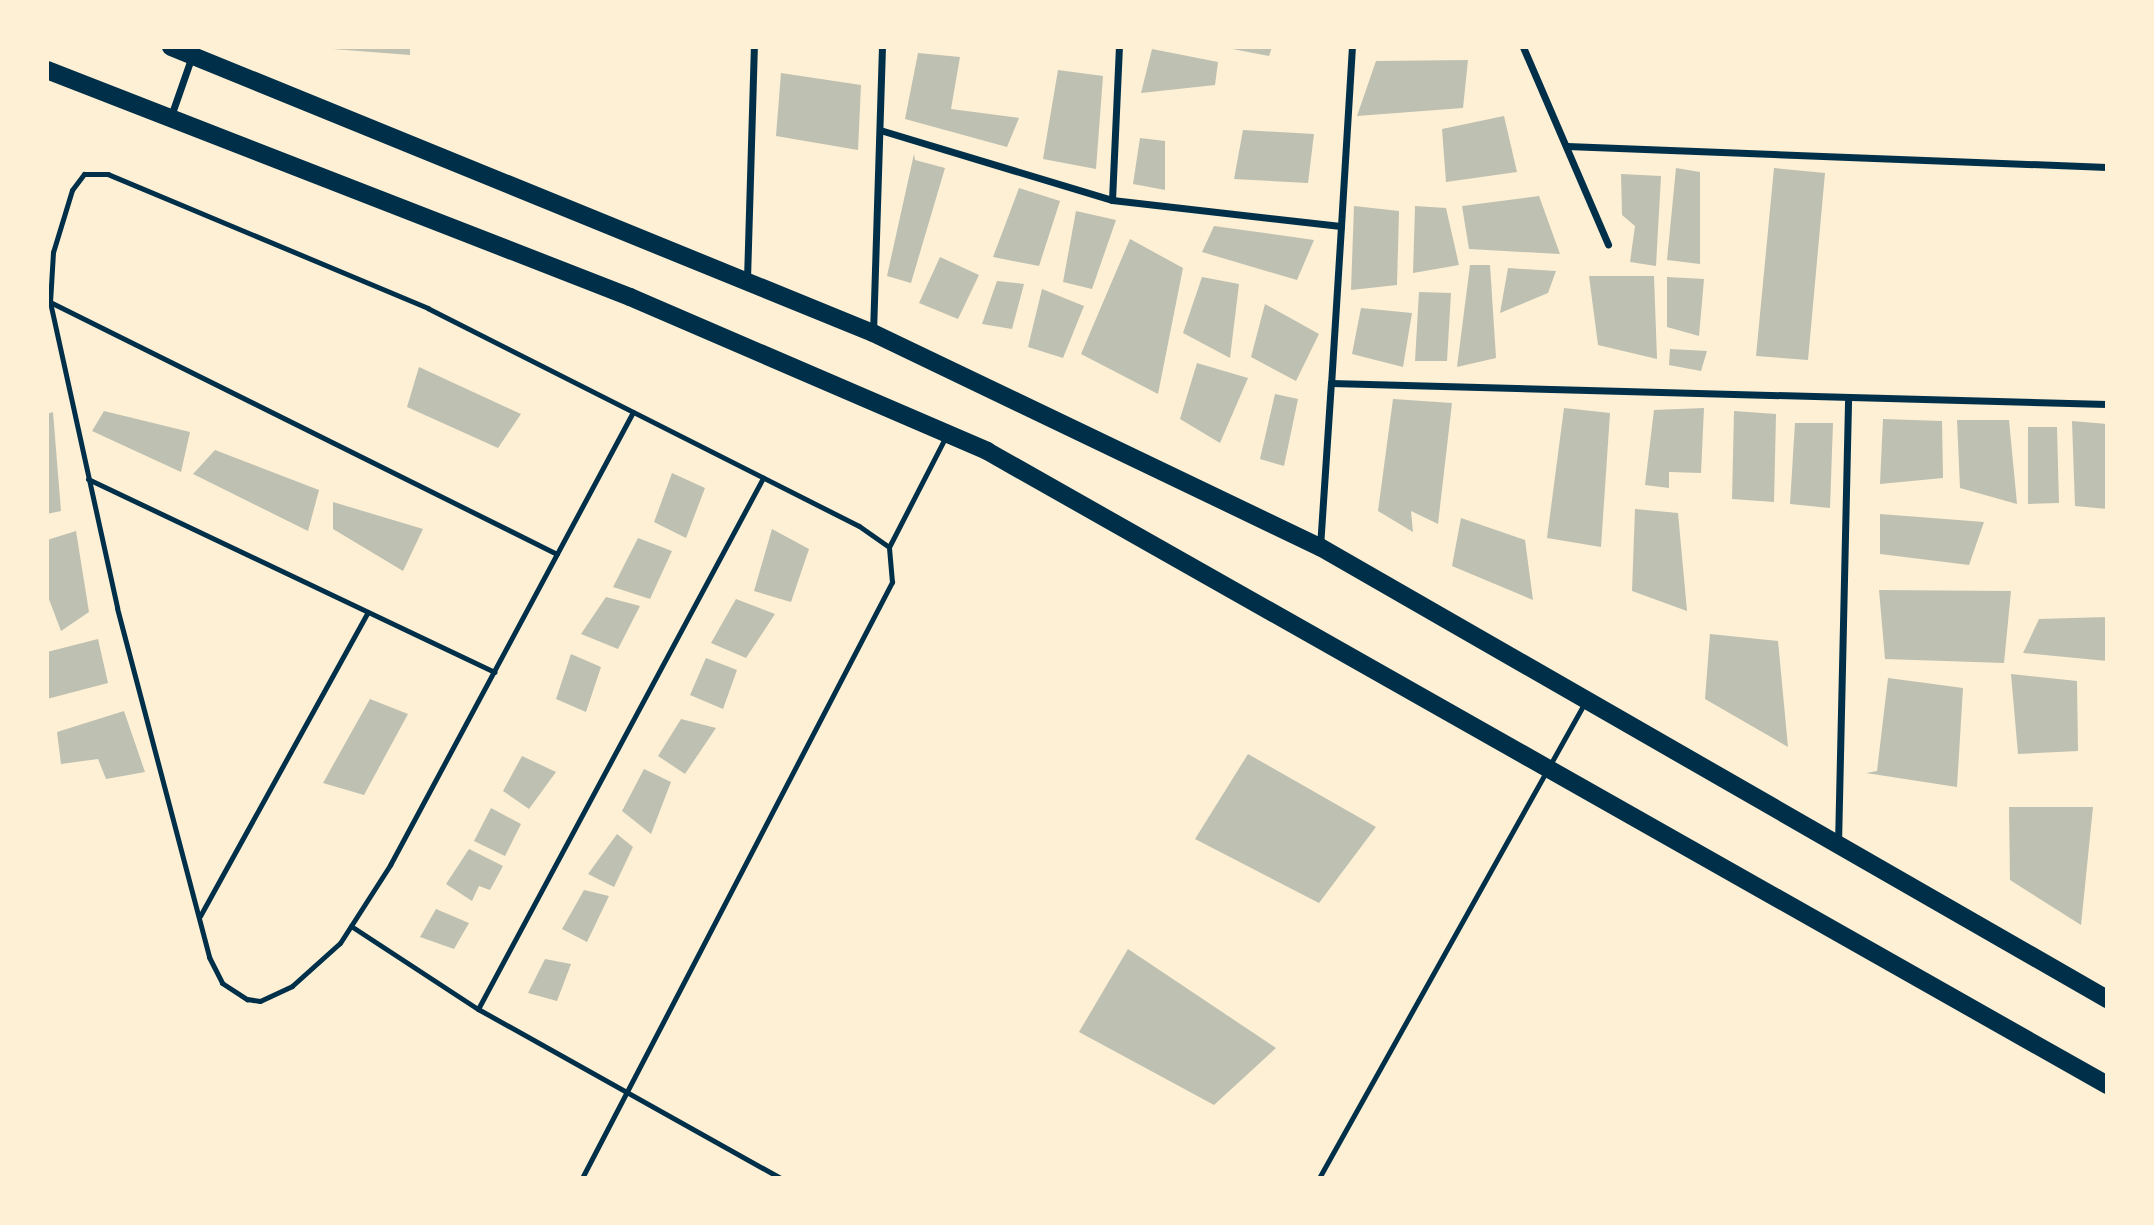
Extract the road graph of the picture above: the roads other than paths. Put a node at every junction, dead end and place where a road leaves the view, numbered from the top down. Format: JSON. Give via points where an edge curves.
{"nodes":[{"id":1,"x":171,"y":47,"type":"edge"},
{"id":2,"x":754,"y":47,"type":"edge"},
{"id":3,"x":882,"y":47,"type":"edge"},
{"id":4,"x":1119,"y":47,"type":"edge"},
{"id":5,"x":1352,"y":47,"type":"edge"},
{"id":6,"x":1523,"y":47,"type":"edge"},
{"id":7,"x":195,"y":52,"type":"edge"},
{"id":8,"x":47,"y":70,"type":"edge"},
{"id":9,"x":171,"y":116,"type":"junction"},
{"id":10,"x":880,"y":130,"type":"junction"},
{"id":11,"x":1567,"y":146,"type":"junction"},
{"id":12,"x":2107,"y":167,"type":"edge"},
{"id":13,"x":1112,"y":200,"type":"junction"},
{"id":14,"x":1341,"y":226,"type":"junction"},
{"id":15,"x":1608,"y":244,"type":"dead end"},
{"id":16,"x":747,"y":279,"type":"junction"},
{"id":17,"x":50,"y":302,"type":"junction"},
{"id":18,"x":873,"y":333,"type":"junction"},
{"id":19,"x":1331,"y":383,"type":"junction"},
{"id":20,"x":1847,"y":400,"type":"junction"},
{"id":21,"x":2107,"y":404,"type":"edge"},
{"id":22,"x":633,"y":412,"type":"junction"},
{"id":23,"x":948,"y":434,"type":"junction"},
{"id":24,"x":763,"y":478,"type":"junction"},
{"id":25,"x":88,"y":479,"type":"junction"},
{"id":26,"x":889,"y":547,"type":"junction"},
{"id":27,"x":1320,"y":547,"type":"junction"},
{"id":28,"x":557,"y":554,"type":"junction"},
{"id":29,"x":368,"y":612,"type":"junction"},
{"id":30,"x":494,"y":672,"type":"junction"},
{"id":31,"x":1588,"y":699,"type":"junction"},
{"id":32,"x":1549,"y":765,"type":"junction"},
{"id":33,"x":1838,"y":849,"type":"junction"},
{"id":34,"x":200,"y":916,"type":"junction"},
{"id":35,"x":351,"y":926,"type":"junction"},
{"id":36,"x":2107,"y":998,"type":"edge"},
{"id":37,"x":478,"y":1009,"type":"junction"},
{"id":38,"x":2107,"y":1085,"type":"edge"},
{"id":39,"x":628,"y":1091,"type":"junction"},
{"id":40,"x":582,"y":1178,"type":"edge"},
{"id":41,"x":780,"y":1178,"type":"edge"},
{"id":42,"x":1319,"y":1178,"type":"edge"}],
"edges":[{"from":1,"to":7,"type":"main road"},
{"from":2,"to":16,"type":"street"},
{"from":3,"to":10,"type":"street"},
{"from":4,"to":13,"type":"street"},
{"from":5,"to":14,"type":"street"},
{"from":6,"to":11,"type":"street"},
{"from":7,"to":9,"type":"street"},
{"from":7,"to":16,"type":"main road"},
{"from":8,"to":9,"type":"main road"},
{"from":9,"to":23,"type":"main road","via":[[630,297]]},
{"from":10,"to":13,"type":"street"},
{"from":10,"to":18,"type":"street"},
{"from":11,"to":12,"type":"street"},
{"from":11,"to":15,"type":"street"},
{"from":13,"to":14,"type":"street"},
{"from":14,"to":19,"type":"street"},
{"from":16,"to":18,"type":"main road"},
{"from":17,"to":22,"type":"lane","via":[[52,252],[72,190],[84,174],[100,172],[428,308]]},
{"from":17,"to":25,"type":"lane"},
{"from":17,"to":28,"type":"lane"},
{"from":18,"to":27,"type":"main road"},
{"from":19,"to":20,"type":"street"},
{"from":19,"to":27,"type":"street"},
{"from":20,"to":21,"type":"street"},
{"from":20,"to":33,"type":"street"},
{"from":22,"to":24,"type":"lane"},
{"from":22,"to":28,"type":"lane"},
{"from":23,"to":26,"type":"lane"},
{"from":23,"to":32,"type":"main road"},
{"from":24,"to":26,"type":"lane"},
{"from":24,"to":37,"type":"lane"},
{"from":25,"to":29,"type":"lane"},
{"from":25,"to":34,"type":"lane"},
{"from":26,"to":39,"type":"lane","via":[[892,582]]},
{"from":27,"to":31,"type":"main road"},
{"from":28,"to":30,"type":"lane"},
{"from":29,"to":30,"type":"lane"},
{"from":29,"to":34,"type":"lane"},
{"from":30,"to":35,"type":"lane"},
{"from":31,"to":32,"type":"lane"},
{"from":31,"to":33,"type":"main road"},
{"from":32,"to":38,"type":"main road"},
{"from":32,"to":42,"type":"lane"},
{"from":33,"to":36,"type":"main road"},
{"from":34,"to":35,"type":"lane","via":[[222,983],[260,1001],[292,986]]},
{"from":35,"to":37,"type":"lane"},
{"from":37,"to":39,"type":"lane"},
{"from":39,"to":40,"type":"lane"},
{"from":39,"to":41,"type":"lane"}]}
